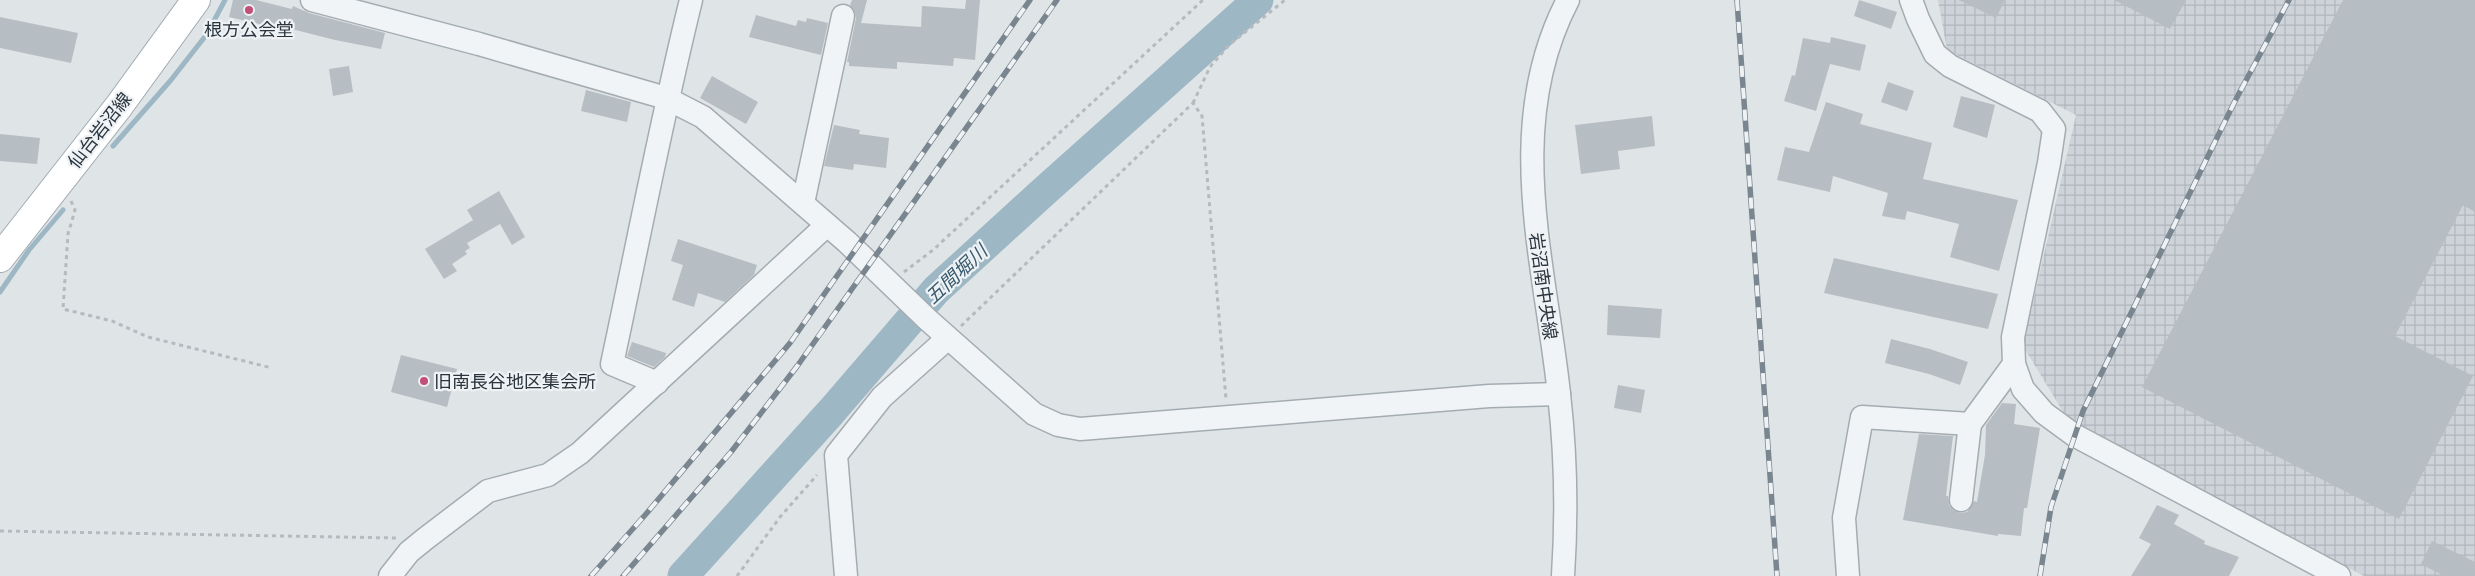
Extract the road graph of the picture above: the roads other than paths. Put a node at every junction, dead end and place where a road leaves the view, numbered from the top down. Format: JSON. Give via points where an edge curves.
{"nodes":[{"id":1,"x":196,"y":0,"type":"edge"},
{"id":2,"x":312,"y":0,"type":"edge"},
{"id":3,"x":691,"y":0,"type":"edge"},
{"id":4,"x":1911,"y":0,"type":"edge"},
{"id":5,"x":1564,"y":2,"type":"edge"},
{"id":6,"x":843,"y":16,"type":"dead end"},
{"id":7,"x":666,"y":98,"type":"junction"},
{"id":8,"x":803,"y":203,"type":"junction"},
{"id":9,"x":828,"y":225,"type":"junction"},
{"id":10,"x":0,"y":258,"type":"edge"},
{"id":11,"x":948,"y":338,"type":"junction"},
{"id":12,"x":2014,"y":364,"type":"junction"},
{"id":13,"x":657,"y":383,"type":"junction"},
{"id":14,"x":1560,"y":394,"type":"junction"},
{"id":15,"x":1970,"y":424,"type":"junction"},
{"id":16,"x":1961,"y":500,"type":"dead end"},
{"id":17,"x":390,"y":576,"type":"edge"},
{"id":18,"x":846,"y":576,"type":"edge"},
{"id":19,"x":1563,"y":576,"type":"edge"},
{"id":20,"x":1848,"y":576,"type":"edge"},
{"id":21,"x":2339,"y":576,"type":"edge"}],
"edges":[{"from":1,"to":10,"type":"main road","name":"仙台岩沼線","via":[[119,106]]},
{"from":2,"to":7,"type":"street"},
{"from":3,"to":7,"type":"street"},
{"from":4,"to":12,"type":"street","via":[[1936,54],[1950,66],[2040,110],[2054,129],[2013,337]]},
{"from":5,"to":14,"type":"street","name":"岩沼南中央線","via":[[1538,92],[1532,129],[1531,169],[1536,230]]},
{"from":6,"to":8,"type":"street"},
{"from":7,"to":8,"type":"street","via":[[703,117]]},
{"from":7,"to":13,"type":"street","via":[[637,254],[612,364]]},
{"from":8,"to":9,"type":"street"},
{"from":9,"to":11,"type":"street"},
{"from":9,"to":13,"type":"street"},
{"from":11,"to":14,"type":"street","via":[[1034,414],[1080,429],[1489,396]]},
{"from":11,"to":18,"type":"street","via":[[882,397],[836,455]]},
{"from":12,"to":15,"type":"street"},
{"from":12,"to":21,"type":"street","via":[[2022,389],[2044,413],[2094,448]]},
{"from":13,"to":17,"type":"street","via":[[580,453],[548,475],[488,491],[425,538]]},
{"from":14,"to":19,"type":"street","name":"岩沼南中央線","via":[[1565,460]]},
{"from":15,"to":16,"type":"street"},
{"from":15,"to":20,"type":"street","via":[[1862,417],[1844,518]]}]}
